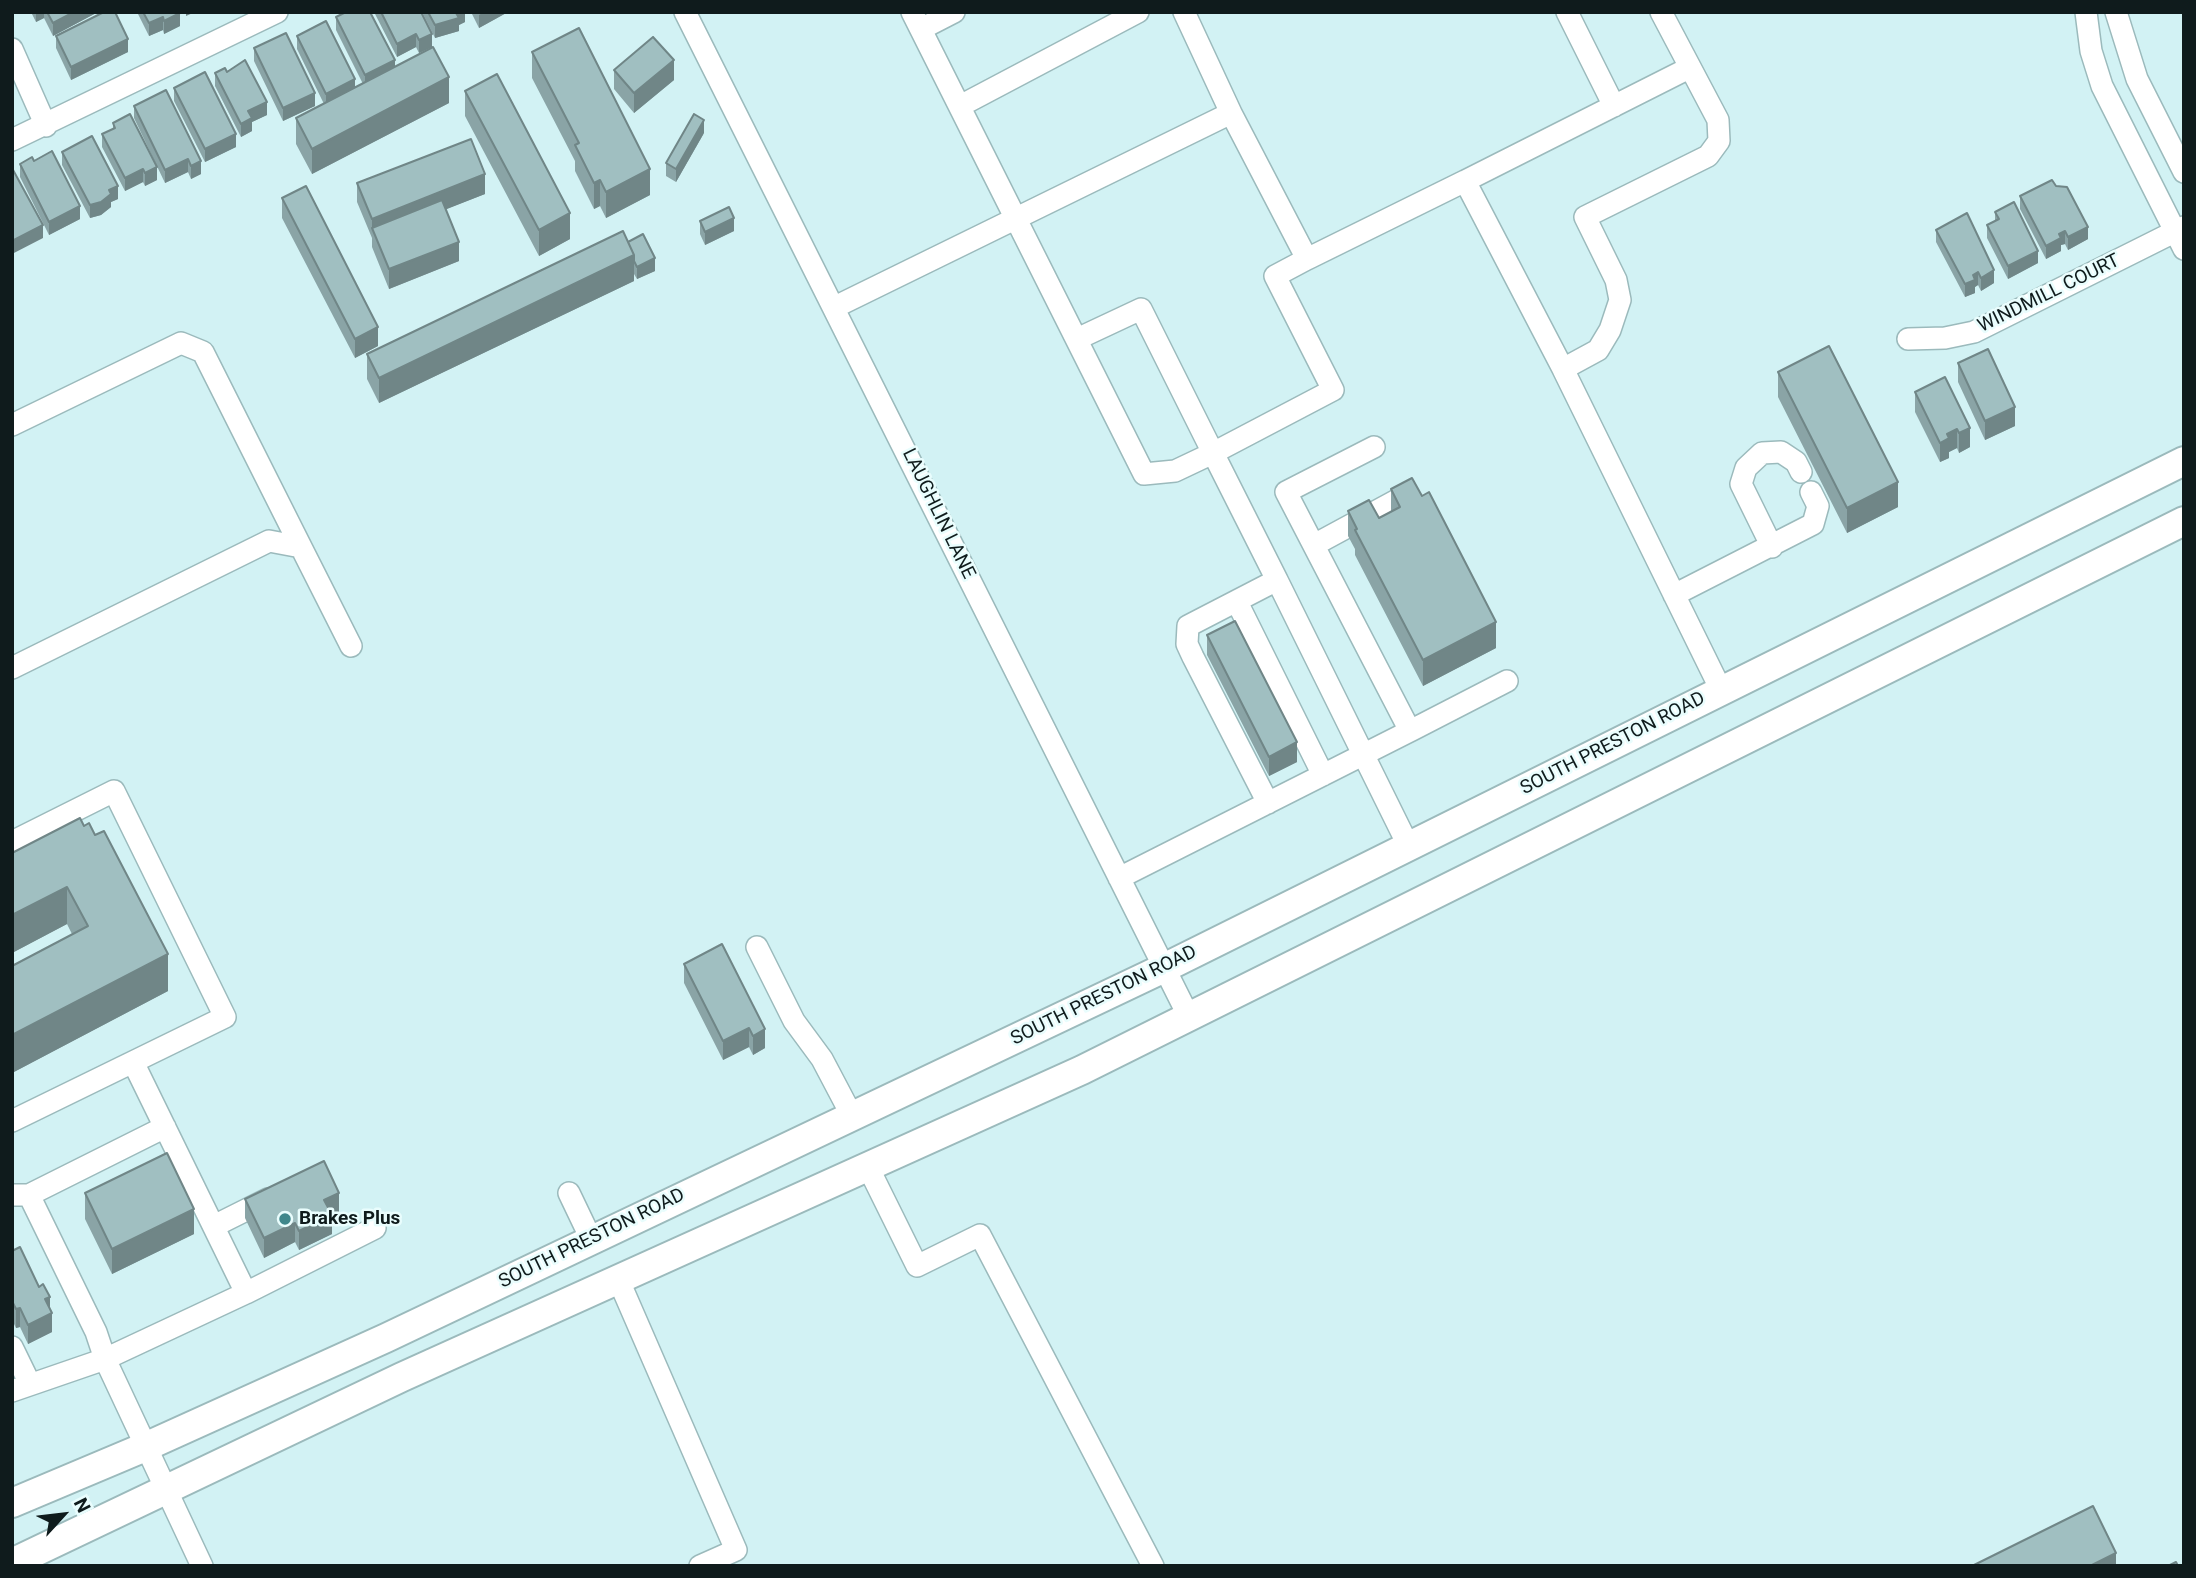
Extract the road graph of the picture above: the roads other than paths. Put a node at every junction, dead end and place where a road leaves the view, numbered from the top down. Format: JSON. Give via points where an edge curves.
{"nodes":[{"id":1,"x":277,"y":12,"type":"edge"},
{"id":2,"x":685,"y":12,"type":"edge"},
{"id":3,"x":954,"y":12,"type":"edge"},
{"id":4,"x":1138,"y":12,"type":"edge"},
{"id":5,"x":1184,"y":12,"type":"edge"},
{"id":6,"x":1567,"y":12,"type":"edge"},
{"id":7,"x":1661,"y":12,"type":"edge"},
{"id":8,"x":2086,"y":12,"type":"edge"},
{"id":9,"x":2116,"y":12,"type":"edge"},
{"id":10,"x":917,"y":21,"type":"edge"},
{"id":11,"x":12,"y":49,"type":"edge"},
{"id":12,"x":1689,"y":68,"type":"junction"},
{"id":13,"x":960,"y":106,"type":"junction"},
{"id":14,"x":1614,"y":106,"type":"junction"},
{"id":15,"x":1231,"y":113,"type":"junction"},
{"id":16,"x":46,"y":126,"type":"junction"},
{"id":17,"x":12,"y":140,"type":"edge"},
{"id":18,"x":2184,"y":172,"type":"edge"},
{"id":19,"x":1465,"y":181,"type":"junction"},
{"id":20,"x":1017,"y":218,"type":"junction"},
{"id":21,"x":2181,"y":236,"type":"edge"},
{"id":22,"x":1307,"y":259,"type":"junction"},
{"id":23,"x":835,"y":307,"type":"junction"},
{"id":24,"x":1077,"y":339,"type":"junction"},
{"id":25,"x":1908,"y":339,"type":"dead end"},
{"id":26,"x":1563,"y":369,"type":"junction"},
{"id":27,"x":12,"y":425,"type":"edge"},
{"id":28,"x":1374,"y":447,"type":"dead end"},
{"id":29,"x":1213,"y":453,"type":"junction"},
{"id":30,"x":2184,"y":461,"type":"edge"},
{"id":31,"x":1801,"y":472,"type":"dead end"},
{"id":32,"x":1811,"y":492,"type":"dead end"},
{"id":33,"x":1399,"y":499,"type":"edge"},
{"id":34,"x":2184,"y":521,"type":"edge"},
{"id":35,"x":1314,"y":545,"type":"junction"},
{"id":36,"x":301,"y":547,"type":"junction"},
{"id":37,"x":1772,"y":547,"type":"junction"},
{"id":38,"x":1277,"y":580,"type":"junction"},
{"id":39,"x":1674,"y":595,"type":"junction"},
{"id":40,"x":1237,"y":602,"type":"junction"},
{"id":41,"x":351,"y":646,"type":"dead end"},
{"id":42,"x":12,"y":668,"type":"edge"},
{"id":43,"x":1507,"y":681,"type":"dead end"},
{"id":44,"x":1721,"y":690,"type":"junction"},
{"id":45,"x":1410,"y":731,"type":"junction"},
{"id":46,"x":1363,"y":754,"type":"junction"},
{"id":47,"x":1323,"y":775,"type":"junction"},
{"id":48,"x":1268,"y":803,"type":"junction"},
{"id":49,"x":12,"y":842,"type":"edge"},
{"id":50,"x":1409,"y":847,"type":"junction"},
{"id":51,"x":1119,"y":878,"type":"junction"},
{"id":52,"x":757,"y":947,"type":"dead end"},
{"id":53,"x":1164,"y":968,"type":"junction"},
{"id":54,"x":1189,"y":1017,"type":"junction"},
{"id":55,"x":133,"y":1062,"type":"junction"},
{"id":56,"x":852,"y":1116,"type":"junction"},
{"id":57,"x":12,"y":1121,"type":"edge"},
{"id":58,"x":165,"y":1127,"type":"junction"},
{"id":59,"x":869,"y":1168,"type":"junction"},
{"id":60,"x":282,"y":1192,"type":"edge"},
{"id":61,"x":569,"y":1193,"type":"dead end"},
{"id":62,"x":20,"y":1195,"type":"edge"},
{"id":63,"x":214,"y":1226,"type":"junction"},
{"id":64,"x":375,"y":1228,"type":"dead end"},
{"id":65,"x":590,"y":1239,"type":"junction"},
{"id":66,"x":618,"y":1281,"type":"junction"},
{"id":67,"x":246,"y":1293,"type":"junction"},
{"id":68,"x":12,"y":1347,"type":"edge"},
{"id":69,"x":105,"y":1359,"type":"junction"},
{"id":70,"x":21,"y":1387,"type":"edge"},
{"id":71,"x":145,"y":1447,"type":"junction"},
{"id":72,"x":165,"y":1490,"type":"junction"},
{"id":73,"x":12,"y":1503,"type":"edge"},
{"id":74,"x":12,"y":1563,"type":"edge"},
{"id":75,"x":202,"y":1566,"type":"edge"},
{"id":76,"x":700,"y":1566,"type":"edge"},
{"id":77,"x":1153,"y":1566,"type":"edge"}],
"edges":[{"from":1,"to":16,"type":"street"},
{"from":2,"to":23,"type":"street","name":"LAUGHLIN LANE"},
{"from":3,"to":10,"type":"street"},
{"from":4,"to":13,"type":"street"},
{"from":5,"to":15,"type":"street"},
{"from":6,"to":14,"type":"street"},
{"from":7,"to":12,"type":"street"},
{"from":8,"to":21,"type":"street","via":[[2102,86]]},
{"from":9,"to":18,"type":"street","via":[[2137,79]]},
{"from":10,"to":13,"type":"street"},
{"from":11,"to":16,"type":"street"},
{"from":12,"to":14,"type":"street"},
{"from":12,"to":26,"type":"street","via":[[1717,120],[1719,141],[1708,156],[1584,217],[1616,280],[1620,300],[1598,350]]},
{"from":13,"to":20,"type":"street"},
{"from":14,"to":19,"type":"street"},
{"from":15,"to":20,"type":"street"},
{"from":15,"to":22,"type":"street"},
{"from":16,"to":17,"type":"street"},
{"from":19,"to":22,"type":"street"},
{"from":19,"to":26,"type":"street"},
{"from":20,"to":23,"type":"street"},
{"from":20,"to":24,"type":"street"},
{"from":21,"to":25,"type":"street","name":"WINDMILL COURT","via":[[1974,332]]},
{"from":22,"to":29,"type":"street","via":[[1275,276],[1333,390]]},
{"from":23,"to":51,"type":"street","name":"LAUGHLIN LANE"},
{"from":24,"to":29,"type":"street","via":[[1144,474],[1175,471]]},
{"from":24,"to":29,"type":"street","via":[[1141,309]]},
{"from":26,"to":39,"type":"street"},
{"from":27,"to":36,"type":"street","via":[[181,343],[203,352]]},
{"from":28,"to":35,"type":"street","via":[[1286,492]]},
{"from":29,"to":38,"type":"street"},
{"from":30,"to":44,"type":"main road","name":"SOUTH PRESTON ROAD"},
{"from":31,"to":37,"type":"street","via":[[1796,462],[1780,452],[1762,453],[1746,468],[1741,484]]},
{"from":32,"to":37,"type":"street","via":[[1818,506],[1813,524]]},
{"from":33,"to":35,"type":"street"},
{"from":34,"to":54,"type":"main road"},
{"from":35,"to":45,"type":"street"},
{"from":36,"to":41,"type":"street"},
{"from":36,"to":42,"type":"street","via":[[269,541]]},
{"from":37,"to":39,"type":"street"},
{"from":38,"to":40,"type":"street"},
{"from":38,"to":46,"type":"street"},
{"from":39,"to":44,"type":"street"},
{"from":40,"to":47,"type":"street"},
{"from":40,"to":48,"type":"street","via":[[1188,626],[1187,644]]},
{"from":43,"to":45,"type":"street"},
{"from":44,"to":50,"type":"main road","name":"SOUTH PRESTON ROAD"},
{"from":45,"to":46,"type":"street"},
{"from":46,"to":47,"type":"street"},
{"from":46,"to":50,"type":"street"},
{"from":47,"to":48,"type":"street"},
{"from":48,"to":51,"type":"street"},
{"from":49,"to":55,"type":"street","via":[[114,791],[225,1017]]},
{"from":50,"to":53,"type":"main road","name":"SOUTH PRESTON ROAD"},
{"from":51,"to":53,"type":"street","name":"LAUGHLIN LANE"},
{"from":52,"to":56,"type":"street","via":[[794,1021]]},
{"from":53,"to":54,"type":"street","name":"LAUGHLIN LANE"},
{"from":53,"to":56,"type":"main road","name":"SOUTH PRESTON ROAD"},
{"from":54,"to":59,"type":"main road"},
{"from":55,"to":57,"type":"street"},
{"from":55,"to":58,"type":"street"},
{"from":56,"to":65,"type":"main road","name":"SOUTH PRESTON ROAD"},
{"from":58,"to":62,"type":"street"},
{"from":58,"to":63,"type":"street"},
{"from":59,"to":66,"type":"main road"},
{"from":59,"to":77,"type":"street","via":[[916,1266],[980,1235]]},
{"from":60,"to":63,"type":"street"},
{"from":61,"to":65,"type":"street"},
{"from":62,"to":69,"type":"street"},
{"from":63,"to":67,"type":"street"},
{"from":64,"to":67,"type":"street"},
{"from":65,"to":71,"type":"main road","name":"SOUTH PRESTON ROAD","via":[[387,1338]]},
{"from":66,"to":72,"type":"main road"},
{"from":66,"to":76,"type":"street","via":[[736,1550]]},
{"from":67,"to":69,"type":"street"},
{"from":68,"to":70,"type":"street"},
{"from":69,"to":70,"type":"street"},
{"from":69,"to":71,"type":"street"},
{"from":71,"to":72,"type":"street"},
{"from":71,"to":73,"type":"main road","name":"SOUTH PRESTON ROAD"},
{"from":72,"to":74,"type":"main road"},
{"from":72,"to":75,"type":"street"}]}
